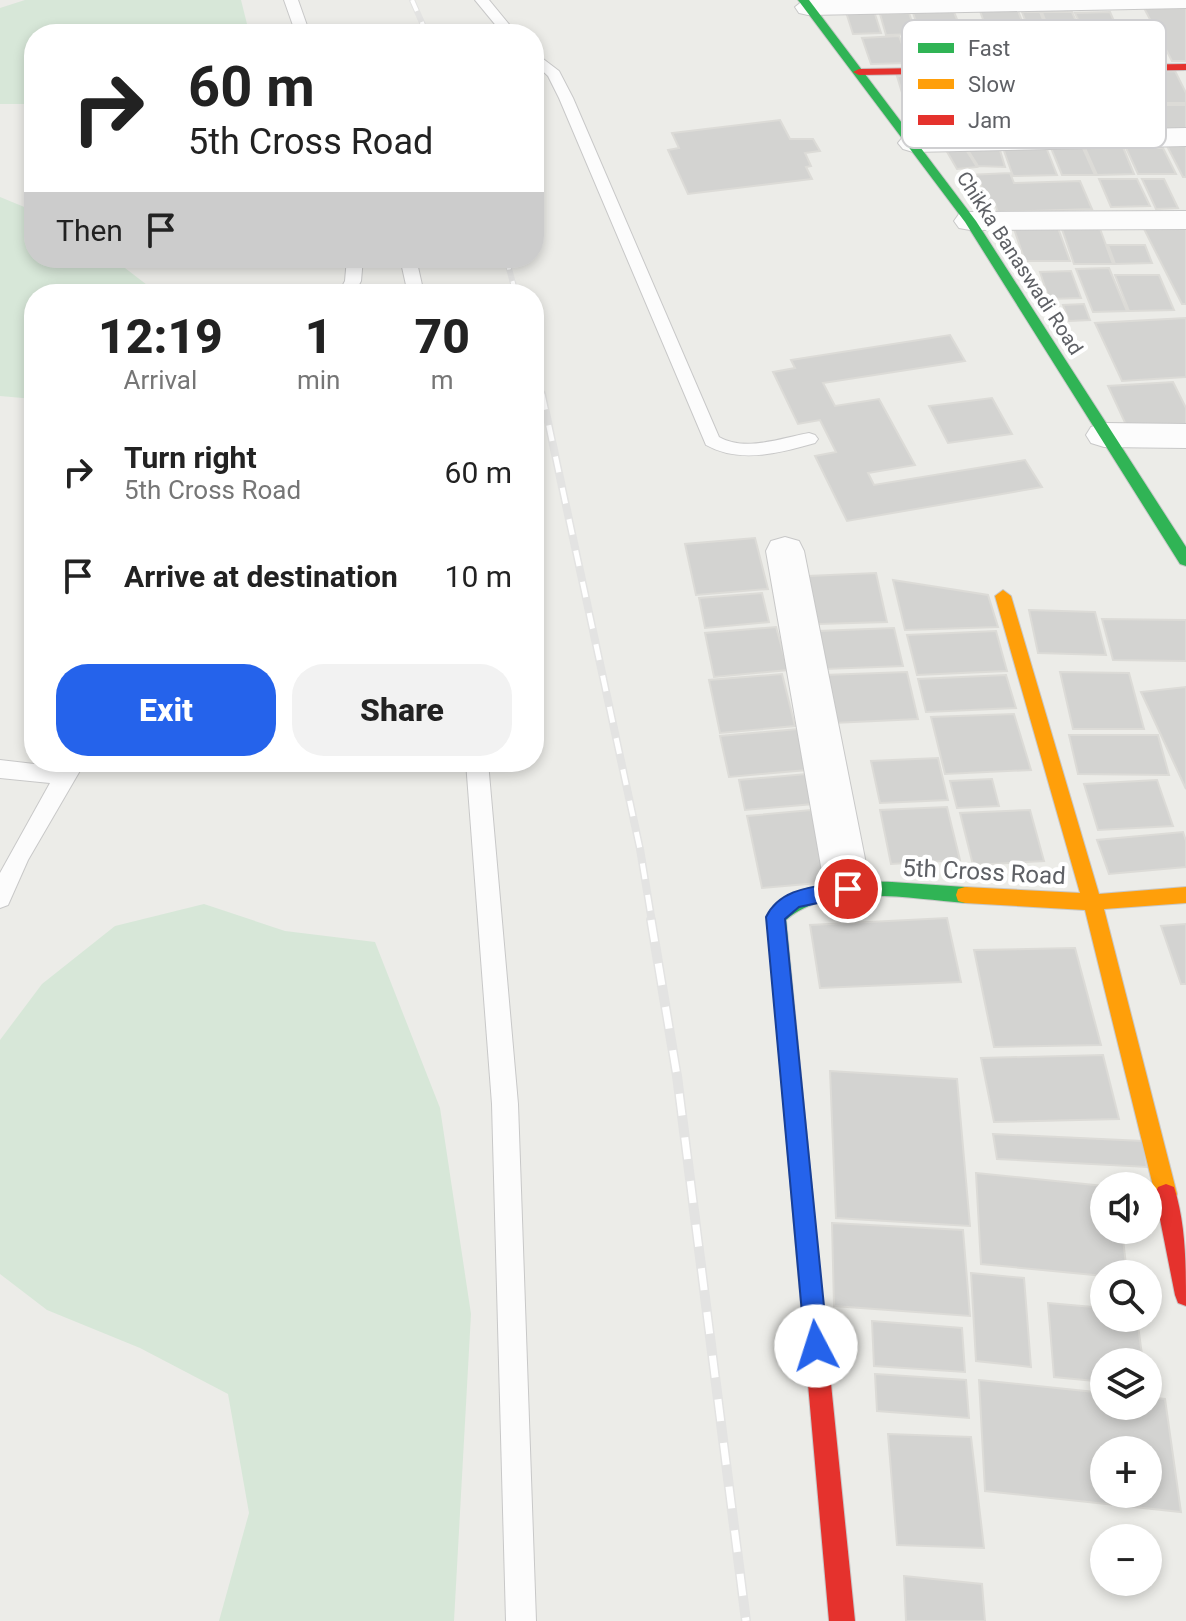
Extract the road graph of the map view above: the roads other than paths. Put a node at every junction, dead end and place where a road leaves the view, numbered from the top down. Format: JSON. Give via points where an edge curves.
{"nodes":[{"id":1,"x":291,"y":0,"type":"edge"},
{"id":2,"x":482,"y":0,"type":"edge"},
{"id":3,"x":1186,"y":0,"type":"edge"},
{"id":4,"x":805,"y":3,"type":"edge"},
{"id":5,"x":299,"y":24,"type":"edge"},
{"id":6,"x":502,"y":24,"type":"edge"},
{"id":7,"x":544,"y":65,"type":"edge"},
{"id":8,"x":1166,"y":67,"type":"edge"},
{"id":9,"x":1186,"y":67,"type":"edge"},
{"id":10,"x":902,"y":71,"type":"edge"},
{"id":11,"x":859,"y":72,"type":"junction"},
{"id":12,"x":902,"y":129,"type":"edge"},
{"id":13,"x":1166,"y":137,"type":"edge"},
{"id":14,"x":1186,"y":137,"type":"edge"},
{"id":15,"x":917,"y":148,"type":"edge"},
{"id":16,"x":1186,"y":220,"type":"edge"},
{"id":17,"x":970,"y":221,"type":"junction"},
{"id":18,"x":1104,"y":435,"type":"junction"},
{"id":19,"x":1186,"y":436,"type":"edge"},
{"id":20,"x":809,"y":439,"type":"dead end"},
{"id":21,"x":785,"y":551,"type":"dead end"},
{"id":22,"x":1186,"y":560,"type":"edge"},
{"id":23,"x":1003,"y":596,"type":"dead end"},
{"id":24,"x":0,"y":769,"type":"edge"},
{"id":25,"x":24,"y":769,"type":"edge"},
{"id":26,"x":68,"y":772,"type":"edge"},
{"id":27,"x":478,"y":772,"type":"edge"},
{"id":28,"x":848,"y":889,"type":"junction"},
{"id":29,"x":1186,"y":895,"type":"edge"},
{"id":30,"x":0,"y":898,"type":"edge"},
{"id":31,"x":1095,"y":902,"type":"junction"},
{"id":32,"x":1186,"y":1295,"type":"edge"},
{"id":33,"x":521,"y":1621,"type":"edge"},
{"id":34,"x":842,"y":1621,"type":"edge"}],
"edges":[{"from":1,"to":5,"type":"lane"},
{"from":2,"to":6,"type":"lane"},
{"from":3,"to":4,"type":"street"},
{"from":4,"to":11,"type":"street","name":"Chikka Banaswadi Road"},
{"from":7,"to":20,"type":"lane","via":[[566,98],[712,441],[734,450]]},
{"from":8,"to":9,"type":"street"},
{"from":10,"to":11,"type":"street"},
{"from":11,"to":12,"type":"street","name":"Chikka Banaswadi Road"},
{"from":13,"to":14,"type":"street"},
{"from":15,"to":17,"type":"street","name":"Chikka Banaswadi Road"},
{"from":16,"to":17,"type":"street"},
{"from":17,"to":18,"type":"street","name":"Chikka Banaswadi Road"},
{"from":18,"to":19,"type":"street"},
{"from":18,"to":22,"type":"street","name":"Chikka Banaswadi Road"},
{"from":21,"to":28,"type":"street"},
{"from":23,"to":31,"type":"street"},
{"from":24,"to":25,"type":"lane"},
{"from":26,"to":30,"type":"lane"},
{"from":27,"to":33,"type":"lane","via":[[505,1104]]},
{"from":28,"to":31,"type":"street","name":"5th Cross Road"},
{"from":28,"to":34,"type":"street","name":"5th Cross Road","via":[[796,899],[776,917]]},
{"from":29,"to":31,"type":"street","name":"5th Cross Road"},
{"from":31,"to":32,"type":"street"}]}
